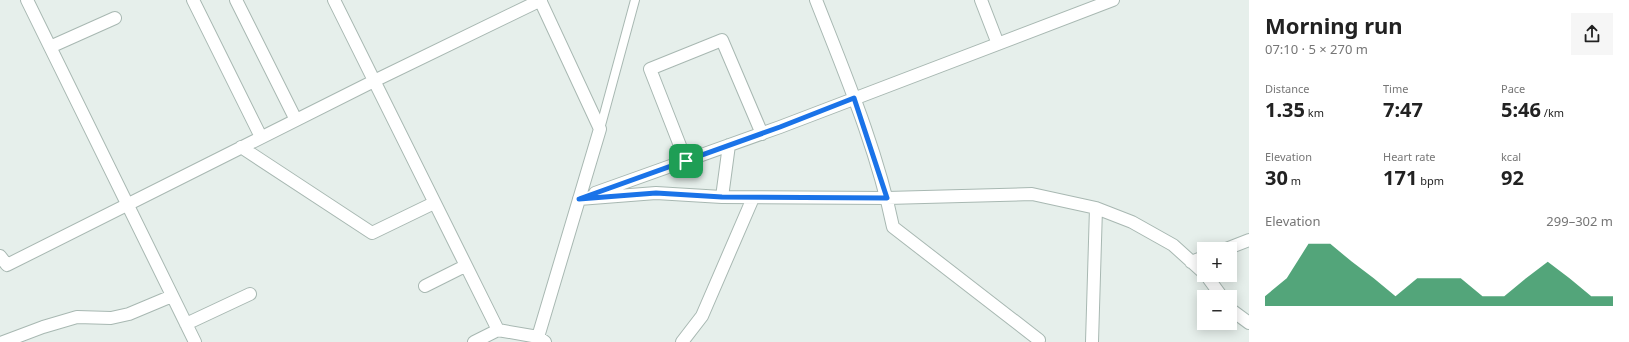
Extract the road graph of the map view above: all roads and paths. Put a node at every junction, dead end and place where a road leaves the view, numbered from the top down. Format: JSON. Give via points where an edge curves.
{"nodes":[{"id":1,"x":27,"y":0,"type":"edge"},
{"id":2,"x":193,"y":0,"type":"edge"},
{"id":3,"x":236,"y":0,"type":"edge"},
{"id":4,"x":334,"y":0,"type":"edge"},
{"id":5,"x":540,"y":0,"type":"edge"},
{"id":6,"x":635,"y":0,"type":"edge"},
{"id":7,"x":816,"y":0,"type":"edge"},
{"id":8,"x":981,"y":0,"type":"edge"},
{"id":9,"x":1113,"y":0,"type":"edge"},
{"id":10,"x":115,"y":18,"type":"dead end"},
{"id":11,"x":998,"y":44,"type":"junction"},
{"id":12,"x":50,"y":48,"type":"junction"},
{"id":13,"x":374,"y":81,"type":"junction"},
{"id":14,"x":854,"y":98,"type":"junction"},
{"id":15,"x":296,"y":120,"type":"junction"},
{"id":16,"x":600,"y":129,"type":"junction"},
{"id":17,"x":762,"y":134,"type":"junction"},
{"id":18,"x":261,"y":137,"type":"junction"},
{"id":19,"x":729,"y":145,"type":"junction"},
{"id":20,"x":241,"y":147,"type":"junction"},
{"id":21,"x":686,"y":161,"type":"junction"},
{"id":22,"x":722,"y":197,"type":"junction"},
{"id":23,"x":752,"y":198,"type":"junction"},
{"id":24,"x":887,"y":198,"type":"junction"},
{"id":25,"x":579,"y":199,"type":"junction"},
{"id":26,"x":434,"y":203,"type":"junction"},
{"id":27,"x":128,"y":204,"type":"junction"},
{"id":28,"x":1096,"y":208,"type":"junction"},
{"id":29,"x":1249,"y":240,"type":"edge"},
{"id":30,"x":1237,"y":245,"type":"edge"},
{"id":31,"x":0,"y":256,"type":"edge"},
{"id":32,"x":1197,"y":260,"type":"edge"},
{"id":33,"x":1191,"y":262,"type":"junction"},
{"id":34,"x":465,"y":266,"type":"junction"},
{"id":35,"x":1197,"y":267,"type":"edge"},
{"id":36,"x":425,"y":286,"type":"dead end"},
{"id":37,"x":250,"y":294,"type":"dead end"},
{"id":38,"x":172,"y":296,"type":"junction"},
{"id":39,"x":1237,"y":314,"type":"edge"},
{"id":40,"x":1249,"y":323,"type":"edge"},
{"id":41,"x":186,"y":324,"type":"junction"},
{"id":42,"x":498,"y":330,"type":"junction"},
{"id":43,"x":541,"y":339,"type":"edge"},
{"id":44,"x":1039,"y":340,"type":"dead end"},
{"id":45,"x":3,"y":342,"type":"edge"},
{"id":46,"x":195,"y":342,"type":"edge"},
{"id":47,"x":474,"y":342,"type":"edge"},
{"id":48,"x":682,"y":342,"type":"edge"},
{"id":49,"x":1092,"y":342,"type":"edge"}],
"edges":[{"from":1,"to":12,"type":"street"},
{"from":2,"to":18,"type":"street"},
{"from":3,"to":15,"type":"street"},
{"from":4,"to":13,"type":"street"},
{"from":5,"to":13,"type":"street"},
{"from":5,"to":16,"type":"street"},
{"from":6,"to":16,"type":"lane"},
{"from":7,"to":14,"type":"street"},
{"from":8,"to":11,"type":"street"},
{"from":9,"to":11,"type":"street"},
{"from":10,"to":12,"type":"street"},
{"from":11,"to":14,"type":"street"},
{"from":12,"to":27,"type":"street"},
{"from":13,"to":15,"type":"street"},
{"from":13,"to":26,"type":"street"},
{"from":14,"to":17,"type":"street"},
{"from":14,"to":24,"type":"street"},
{"from":15,"to":18,"type":"street"},
{"from":16,"to":25,"type":"street"},
{"from":17,"to":19,"type":"street"},
{"from":17,"to":21,"type":"street","via":[[722,40],[650,69]]},
{"from":18,"to":20,"type":"street"},
{"from":19,"to":21,"type":"street"},
{"from":19,"to":22,"type":"street"},
{"from":20,"to":26,"type":"street","via":[[372,233]]},
{"from":20,"to":27,"type":"street"},
{"from":21,"to":25,"type":"street"},
{"from":22,"to":23,"type":"street"},
{"from":22,"to":25,"type":"street","via":[[656,193]]},
{"from":23,"to":24,"type":"street"},
{"from":23,"to":48,"type":"street","via":[[702,316]]},
{"from":24,"to":28,"type":"street","via":[[1032,194]]},
{"from":24,"to":44,"type":"street","via":[[893,228]]},
{"from":25,"to":43,"type":"street"},
{"from":26,"to":34,"type":"street"},
{"from":27,"to":31,"type":"street","via":[[7,266]]},
{"from":27,"to":38,"type":"street"},
{"from":28,"to":33,"type":"street","via":[[1132,222],[1173,245]]},
{"from":28,"to":49,"type":"street"},
{"from":29,"to":30,"type":"street"},
{"from":32,"to":33,"type":"street"},
{"from":33,"to":35,"type":"street"},
{"from":34,"to":36,"type":"street"},
{"from":34,"to":42,"type":"street"},
{"from":37,"to":41,"type":"street"},
{"from":38,"to":41,"type":"street"},
{"from":38,"to":45,"type":"street","via":[[129,314],[111,318],[77,318]]},
{"from":39,"to":40,"type":"street"},
{"from":41,"to":46,"type":"street"},
{"from":42,"to":43,"type":"street"},
{"from":42,"to":47,"type":"street"}]}
